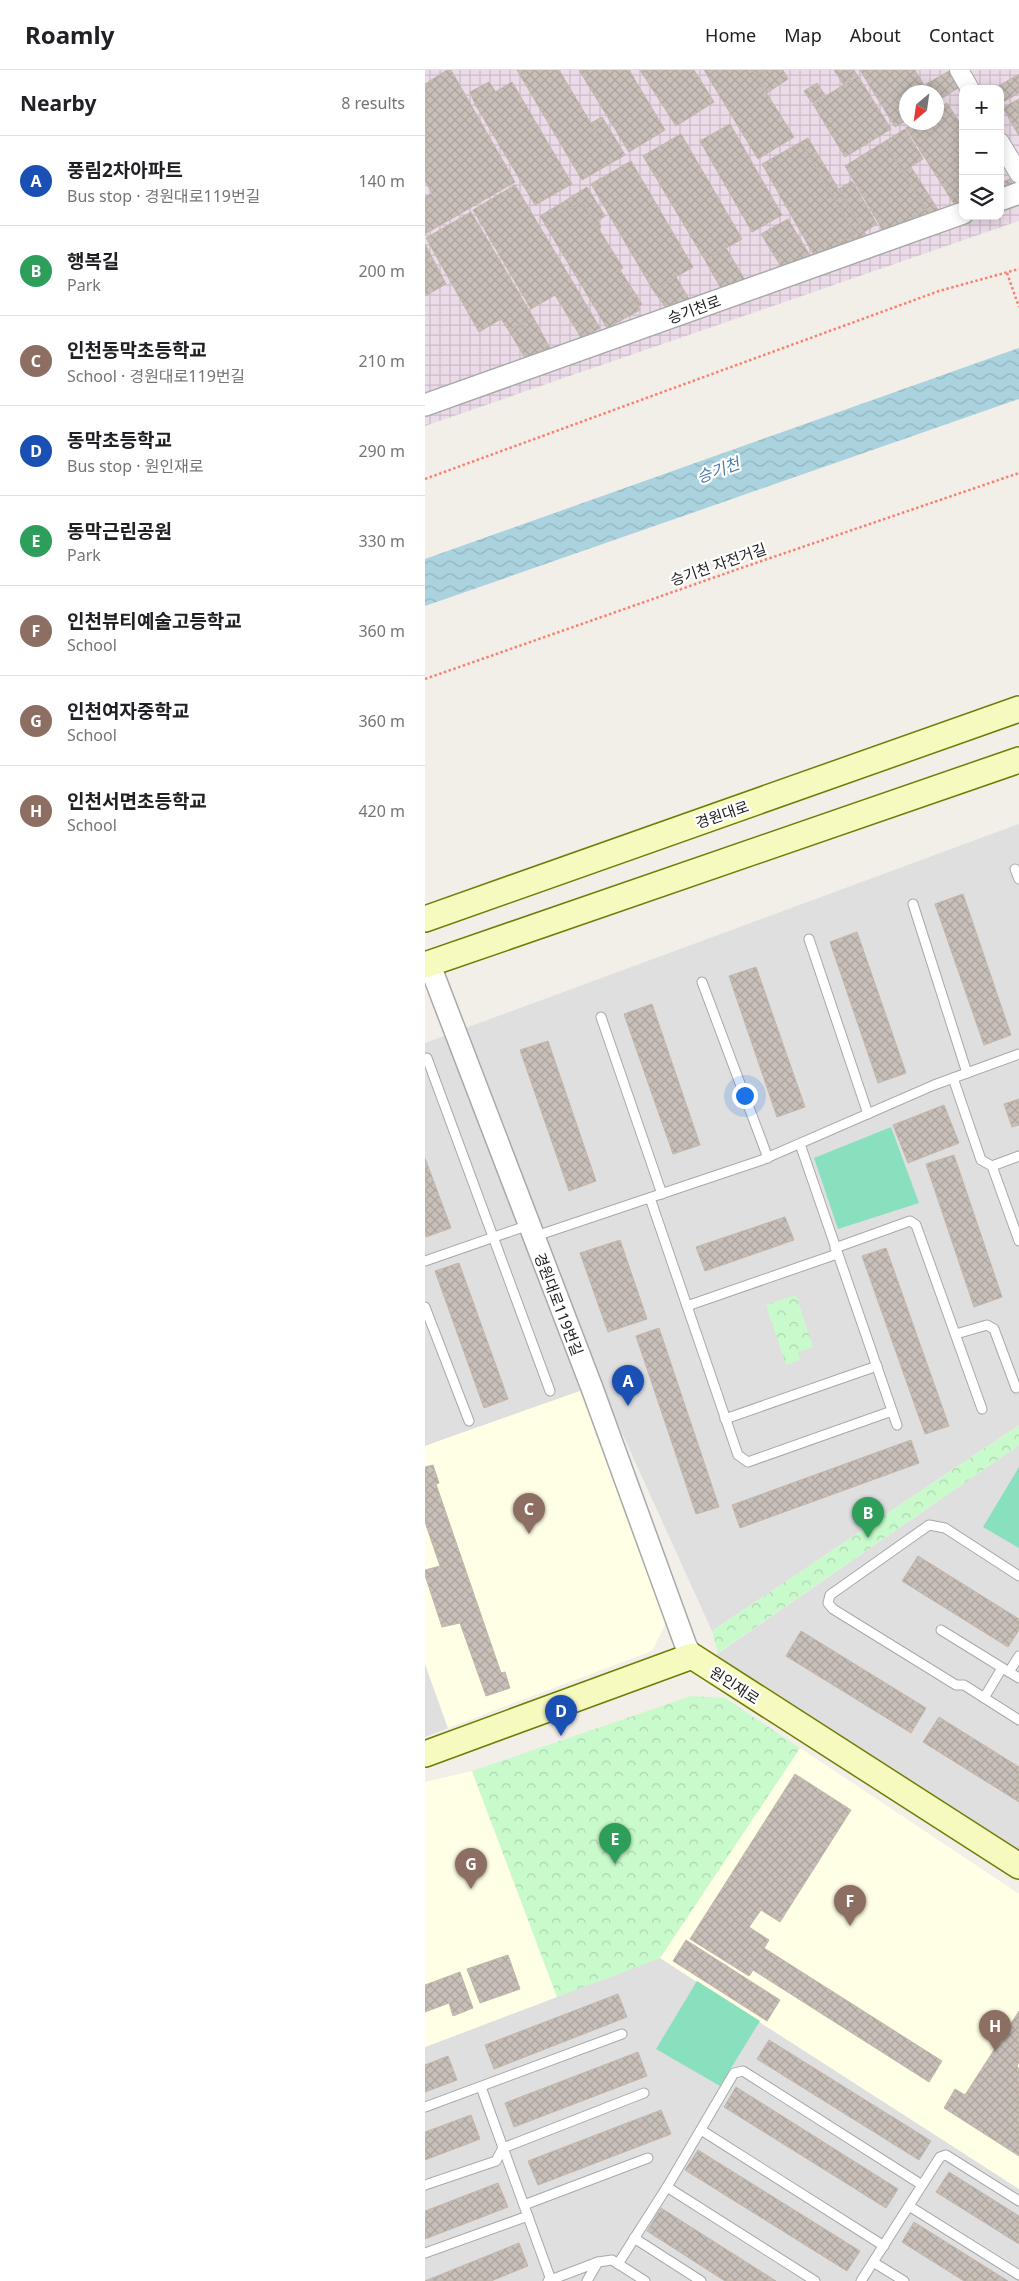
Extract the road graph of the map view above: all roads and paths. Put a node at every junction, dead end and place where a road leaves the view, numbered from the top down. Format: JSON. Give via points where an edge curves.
{"nodes":[{"id":1,"x":959,"y":70,"type":"edge"},
{"id":2,"x":968,"y":85,"type":"edge"},
{"id":3,"x":1004,"y":149,"type":"edge"},
{"id":4,"x":1019,"y":174,"type":"edge"},
{"id":5,"x":1019,"y":193,"type":"edge"},
{"id":6,"x":1004,"y":199,"type":"edge"},
{"id":7,"x":959,"y":214,"type":"edge"},
{"id":8,"x":1019,"y":269,"type":"edge"},
{"id":9,"x":1007,"y":273,"type":"junction"},
{"id":10,"x":1019,"y":307,"type":"edge"},
{"id":11,"x":425,"y":405,"type":"edge"},
{"id":12,"x":1019,"y":474,"type":"edge"},
{"id":13,"x":425,"y":479,"type":"edge"},
{"id":14,"x":425,"y":680,"type":"edge"},
{"id":15,"x":1019,"y":709,"type":"edge"},
{"id":16,"x":1019,"y":760,"type":"edge"},
{"id":17,"x":1015,"y":869,"type":"dead end"},
{"id":18,"x":1019,"y":879,"type":"edge"},
{"id":19,"x":913,"y":904,"type":"dead end"},
{"id":20,"x":425,"y":919,"type":"edge"},
{"id":21,"x":809,"y":939,"type":"dead end"},
{"id":22,"x":426,"y":960,"type":"edge"},
{"id":23,"x":702,"y":982,"type":"dead end"},
{"id":24,"x":601,"y":1016,"type":"dead end"},
{"id":25,"x":1019,"y":1054,"type":"edge"},
{"id":26,"x":427,"y":1058,"type":"dead end"},
{"id":27,"x":967,"y":1073,"type":"junction"},
{"id":28,"x":953,"y":1078,"type":"junction"},
{"id":29,"x":868,"y":1114,"type":"junction"},
{"id":30,"x":799,"y":1144,"type":"junction"},
{"id":31,"x":1019,"y":1156,"type":"edge"},
{"id":32,"x":768,"y":1158,"type":"junction"},
{"id":33,"x":992,"y":1166,"type":"junction"},
{"id":34,"x":662,"y":1194,"type":"junction"},
{"id":35,"x":650,"y":1198,"type":"junction"},
{"id":36,"x":531,"y":1231,"type":"junction"},
{"id":37,"x":493,"y":1238,"type":"junction"},
{"id":38,"x":1019,"y":1241,"type":"edge"},
{"id":39,"x":836,"y":1251,"type":"junction"},
{"id":40,"x":425,"y":1261,"type":"edge"},
{"id":41,"x":687,"y":1306,"type":"junction"},
{"id":42,"x":425,"y":1307,"type":"edge"},
{"id":43,"x":955,"y":1334,"type":"junction"},
{"id":44,"x":877,"y":1366,"type":"junction"},
{"id":45,"x":1016,"y":1388,"type":"dead end"},
{"id":46,"x":550,"y":1391,"type":"dead end"},
{"id":47,"x":983,"y":1409,"type":"dead end"},
{"id":48,"x":892,"y":1411,"type":"junction"},
{"id":49,"x":725,"y":1419,"type":"junction"},
{"id":50,"x":469,"y":1421,"type":"dead end"},
{"id":51,"x":897,"y":1425,"type":"dead end"},
{"id":52,"x":1019,"y":1576,"type":"edge"},
{"id":53,"x":941,"y":1630,"type":"dead end"},
{"id":54,"x":692,"y":1656,"type":"junction"},
{"id":55,"x":1019,"y":1656,"type":"edge"},
{"id":56,"x":1005,"y":1670,"type":"junction"},
{"id":57,"x":1019,"y":1678,"type":"edge"},
{"id":58,"x":984,"y":1698,"type":"junction"},
{"id":59,"x":1019,"y":1720,"type":"edge"},
{"id":60,"x":425,"y":1754,"type":"edge"},
{"id":61,"x":1019,"y":1866,"type":"edge"},
{"id":62,"x":622,"y":2034,"type":"dead end"},
{"id":63,"x":481,"y":2086,"type":"junction"},
{"id":64,"x":644,"y":2093,"type":"dead end"},
{"id":65,"x":425,"y":2107,"type":"edge"},
{"id":66,"x":701,"y":2130,"type":"junction"},
{"id":67,"x":503,"y":2148,"type":"junction"},
{"id":68,"x":648,"y":2158,"type":"dead end"},
{"id":69,"x":425,"y":2185,"type":"edge"},
{"id":70,"x":922,"y":2185,"type":"junction"},
{"id":71,"x":667,"y":2187,"type":"junction"},
{"id":72,"x":1019,"y":2201,"type":"edge"},
{"id":73,"x":524,"y":2205,"type":"junction"},
{"id":74,"x":909,"y":2206,"type":"junction"},
{"id":75,"x":528,"y":2216,"type":"junction"},
{"id":76,"x":634,"y":2238,"type":"junction"},
{"id":77,"x":884,"y":2246,"type":"junction"},
{"id":78,"x":425,"y":2253,"type":"edge"},
{"id":79,"x":598,"y":2262,"type":"junction"},
{"id":80,"x":873,"y":2262,"type":"junction"},
{"id":81,"x":618,"y":2264,"type":"junction"},
{"id":82,"x":1019,"y":2275,"type":"edge"},
{"id":83,"x":549,"y":2280,"type":"edge"},
{"id":84,"x":587,"y":2281,"type":"edge"},
{"id":85,"x":645,"y":2281,"type":"edge"},
{"id":86,"x":701,"y":2281,"type":"edge"},
{"id":87,"x":815,"y":2281,"type":"edge"},
{"id":88,"x":861,"y":2281,"type":"edge"},
{"id":89,"x":903,"y":2281,"type":"edge"}],
"edges":[{"from":1,"to":2,"type":"street"},
{"from":3,"to":4,"type":"street"},
{"from":5,"to":6,"type":"street"},
{"from":7,"to":11,"type":"street","name":"승기천로"},
{"from":8,"to":9,"type":"path"},
{"from":9,"to":10,"type":"path"},
{"from":9,"to":13,"type":"path","via":[[939,292]]},
{"from":12,"to":14,"type":"path","name":"승기천 자전거길","via":[[734,570]]},
{"from":15,"to":20,"type":"main road","name":"경원대로"},
{"from":16,"to":22,"type":"main road"},
{"from":17,"to":18,"type":"lane"},
{"from":19,"to":27,"type":"lane"},
{"from":21,"to":29,"type":"lane"},
{"from":22,"to":36,"type":"street","name":"경원대로119번길"},
{"from":23,"to":32,"type":"lane"},
{"from":24,"to":34,"type":"lane"},
{"from":25,"to":27,"type":"lane"},
{"from":26,"to":37,"type":"lane"},
{"from":27,"to":28,"type":"lane"},
{"from":28,"to":29,"type":"lane"},
{"from":28,"to":33,"type":"lane","via":[[981,1160]]},
{"from":29,"to":30,"type":"lane"},
{"from":30,"to":32,"type":"lane"},
{"from":30,"to":39,"type":"lane"},
{"from":31,"to":33,"type":"lane"},
{"from":32,"to":34,"type":"lane"},
{"from":33,"to":38,"type":"lane"},
{"from":34,"to":35,"type":"lane"},
{"from":35,"to":36,"type":"lane"},
{"from":35,"to":41,"type":"lane"},
{"from":36,"to":37,"type":"lane"},
{"from":36,"to":54,"type":"street","name":"경원대로119번길"},
{"from":37,"to":40,"type":"lane"},
{"from":37,"to":46,"type":"lane"},
{"from":39,"to":41,"type":"lane"},
{"from":39,"to":43,"type":"lane","via":[[910,1221],[917,1225]]},
{"from":39,"to":44,"type":"lane"},
{"from":41,"to":49,"type":"lane"},
{"from":42,"to":50,"type":"lane"},
{"from":43,"to":45,"type":"lane","via":[[987,1325],[994,1329]]},
{"from":43,"to":47,"type":"lane"},
{"from":44,"to":48,"type":"lane"},
{"from":44,"to":49,"type":"lane"},
{"from":48,"to":49,"type":"lane","via":[[748,1462],[738,1455]]},
{"from":48,"to":51,"type":"lane"},
{"from":52,"to":58,"type":"lane","via":[[945,1528],[929,1525],[831,1595],[828,1603],[956,1685],[965,1685]]},
{"from":53,"to":56,"type":"lane"},
{"from":54,"to":60,"type":"main road"},
{"from":54,"to":61,"type":"main road","name":"원인재로"},
{"from":55,"to":56,"type":"lane"},
{"from":56,"to":57,"type":"lane"},
{"from":56,"to":58,"type":"lane"},
{"from":58,"to":59,"type":"lane"},
{"from":62,"to":63,"type":"lane"},
{"from":63,"to":65,"type":"lane"},
{"from":63,"to":67,"type":"lane"},
{"from":64,"to":67,"type":"lane"},
{"from":66,"to":70,"type":"lane","via":[[735,2073],[743,2071]]},
{"from":66,"to":71,"type":"lane"},
{"from":66,"to":77,"type":"lane"},
{"from":67,"to":69,"type":"lane","via":[[496,2161]]},
{"from":67,"to":73,"type":"lane"},
{"from":68,"to":73,"type":"lane"},
{"from":70,"to":72,"type":"lane","via":[[940,2157],[946,2155]]},
{"from":70,"to":74,"type":"lane"},
{"from":71,"to":76,"type":"lane"},
{"from":71,"to":87,"type":"lane"},
{"from":73,"to":75,"type":"lane"},
{"from":74,"to":77,"type":"lane"},
{"from":74,"to":82,"type":"lane"},
{"from":75,"to":78,"type":"lane"},
{"from":75,"to":83,"type":"lane"},
{"from":76,"to":81,"type":"lane"},
{"from":76,"to":86,"type":"lane"},
{"from":77,"to":80,"type":"lane"},
{"from":79,"to":81,"type":"lane","via":[[612,2260]]},
{"from":79,"to":83,"type":"lane"},
{"from":79,"to":84,"type":"lane"},
{"from":80,"to":88,"type":"lane"},
{"from":80,"to":89,"type":"lane"},
{"from":81,"to":85,"type":"lane"}]}
